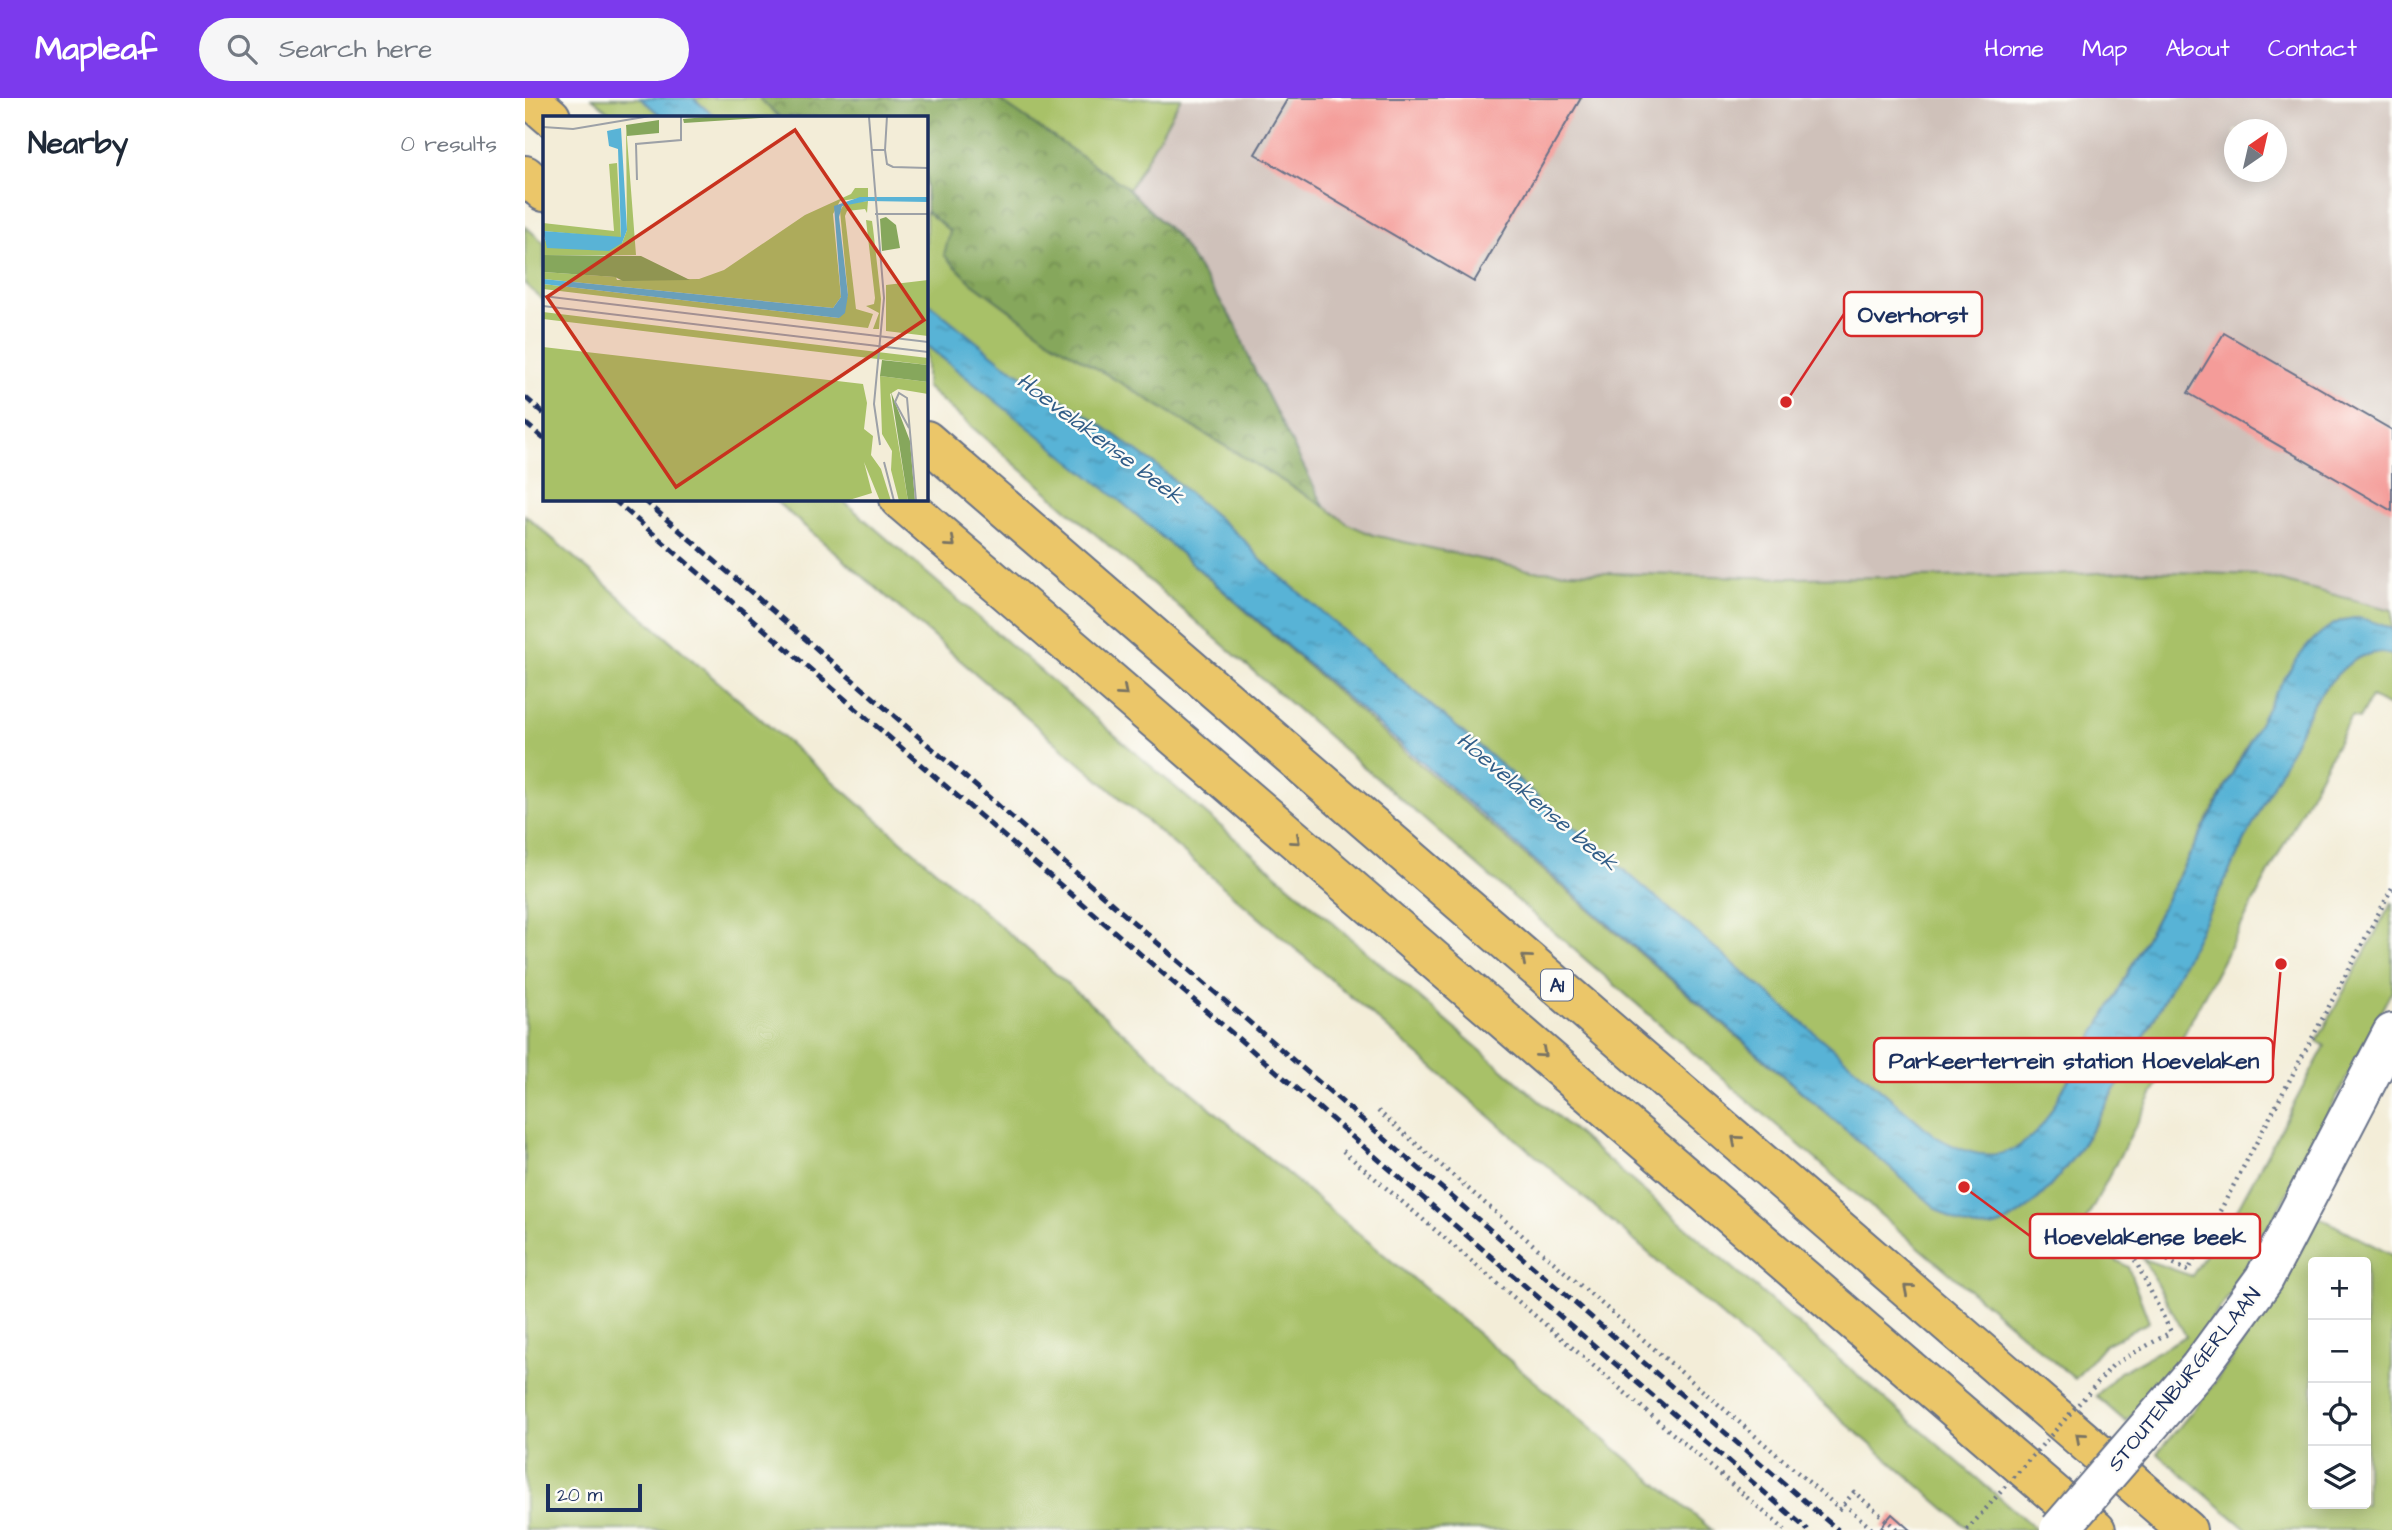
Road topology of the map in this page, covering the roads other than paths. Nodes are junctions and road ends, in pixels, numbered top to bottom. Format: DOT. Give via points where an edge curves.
graph roads {
  1 [pos="529,98"];
  2 [pos="550,116"];
  3 [pos="525,175"];
  4 [pos="543,191"];
  5 [pos="927,441"];
  6 [pos="900,500"];
  7 [pos="2392,1032"];
  8 [pos="2059,1530"];
  9 [pos="2096,1530"];
  10 [pos="2187,1530"];
  1 -- 2 [label="highway"];
  3 -- 4 [label="highway"];
  10 -- 5 [label="highway, A1, one-way"];
  6 -- 9 [label="highway, one-way"];
  7 -- 8 [label="street, STOUTENBURGERLAAN, bridge" via="2265,1279 2199,1368"];
}
